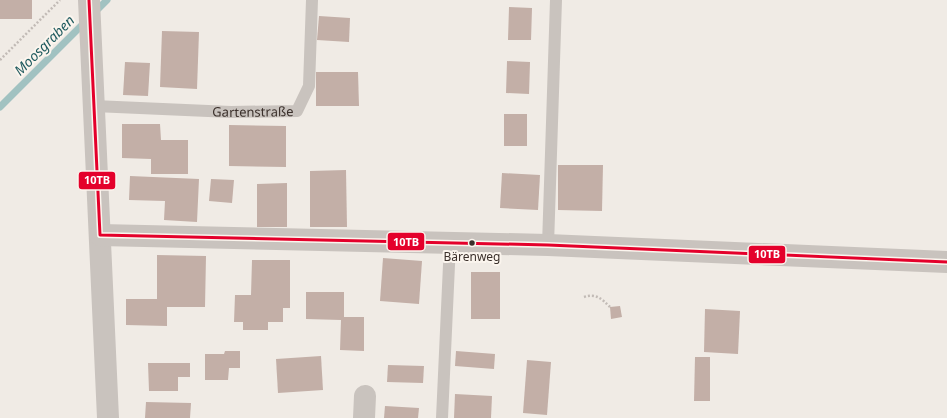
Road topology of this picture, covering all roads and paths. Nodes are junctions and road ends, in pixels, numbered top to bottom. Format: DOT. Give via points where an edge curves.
graph roads {
  1 [pos="60,0"];
  2 [pos="312,0"];
  3 [pos="556,0"];
  4 [pos="89,2"];
  5 [pos="0,60"];
  6 [pos="94,106"];
  7 [pos="100,235"];
  8 [pos="450,242"];
  9 [pos="548,245"];
  10 [pos="947,262"];
  11 [pos="584,297"];
  12 [pos="610,307"];
  13 [pos="365,396"];
  14 [pos="108,418"];
  15 [pos="364,418"];
  16 [pos="442,418"];
  1 -- 5 [label="path"];
  2 -- 6 [label="lane, Gartenstraße" via="309,86 297,111 231,112"];
  3 -- 9 [label="lane"];
  4 -- 6 [label="street"];
  6 -- 7 [label="street"];
  7 -- 8 [label="street"];
  7 -- 14 [label="street"];
  8 -- 9 [label="street"];
  8 -- 16 [label="lane"];
  9 -- 10 [label="street"];
  11 -- 12 [label="path" via="597,296"];
  13 -- 15 [label="street"];
}
